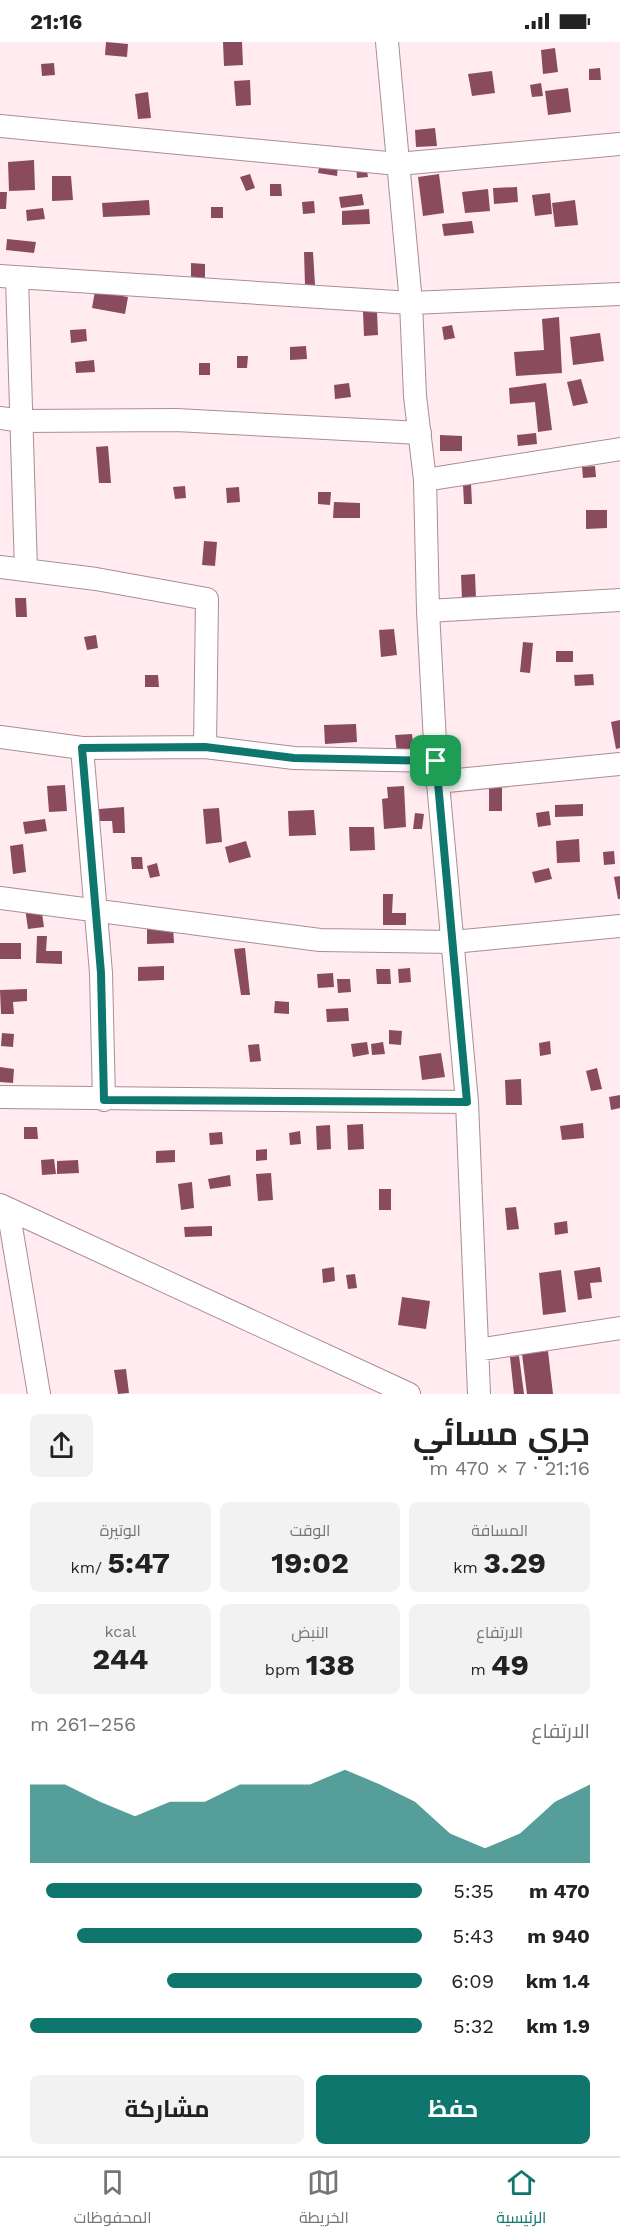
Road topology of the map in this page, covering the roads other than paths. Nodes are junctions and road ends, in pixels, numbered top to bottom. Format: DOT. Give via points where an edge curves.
graph roads {
  1 [pos="387,42"];
  2 [pos="0,126"];
  3 [pos="620,144"];
  4 [pos="398,164"];
  5 [pos="9,277"];
  6 [pos="620,294"];
  7 [pos="411,303"];
  8 [pos="11,419"];
  9 [pos="420,433"];
  10 [pos="620,449"];
  11 [pos="425,480"];
  12 [pos="0,567"];
  13 [pos="26,570"];
  14 [pos="620,600"];
  15 [pos="428,612"];
  16 [pos="0,736"];
  17 [pos="205,747"];
  18 [pos="82,748"];
  19 [pos="620,764"];
  20 [pos="437,771"];
  21 [pos="0,898"];
  22 [pos="96,912"];
  23 [pos="620,926"];
  24 [pos="453,942"];
  25 [pos="0,1097"];
  26 [pos="104,1100"];
  27 [pos="467,1102"];
  28 [pos="4,1207"];
  29 [pos="620,1328"];
  30 [pos="477,1350"];
  31 [pos="39,1394"];
  32 [pos="409,1394"];
  33 [pos="479,1394"];
  1 -- 4 [label="street"];
  2 -- 4 [label="street"];
  3 -- 4 [label="street"];
  4 -- 7 [label="street"];
  5 -- 7 [label="street"];
  5 -- 8 [label="street"];
  6 -- 7 [label="street"];
  7 -- 9 [label="street"];
  8 -- 9 [label="street" via="176,420"];
  8 -- 13 [label="street"];
  9 -- 11 [label="street"];
  10 -- 11 [label="street"];
  11 -- 15 [label="street"];
  12 -- 13 [label="street"];
  13 -- 17 [label="street" via="207,599"];
  14 -- 15 [label="street"];
  15 -- 20 [label="street"];
  16 -- 18 [label="street"];
  17 -- 18 [label="street"];
  17 -- 20 [label="street"];
  18 -- 22 [label="street"];
  19 -- 20 [label="street"];
  20 -- 24 [label="street"];
  21 -- 22 [label="street"];
  22 -- 24 [label="street" via="320,940"];
  22 -- 26 [label="street"];
  23 -- 24 [label="street"];
  24 -- 27 [label="street"];
  25 -- 26 [label="street"];
  26 -- 27 [label="street"];
  27 -- 30 [label="street"];
  28 -- 31 [label="street"];
  28 -- 32 [label="street"];
  29 -- 30 [label="street"];
  30 -- 33 [label="street"];
}
